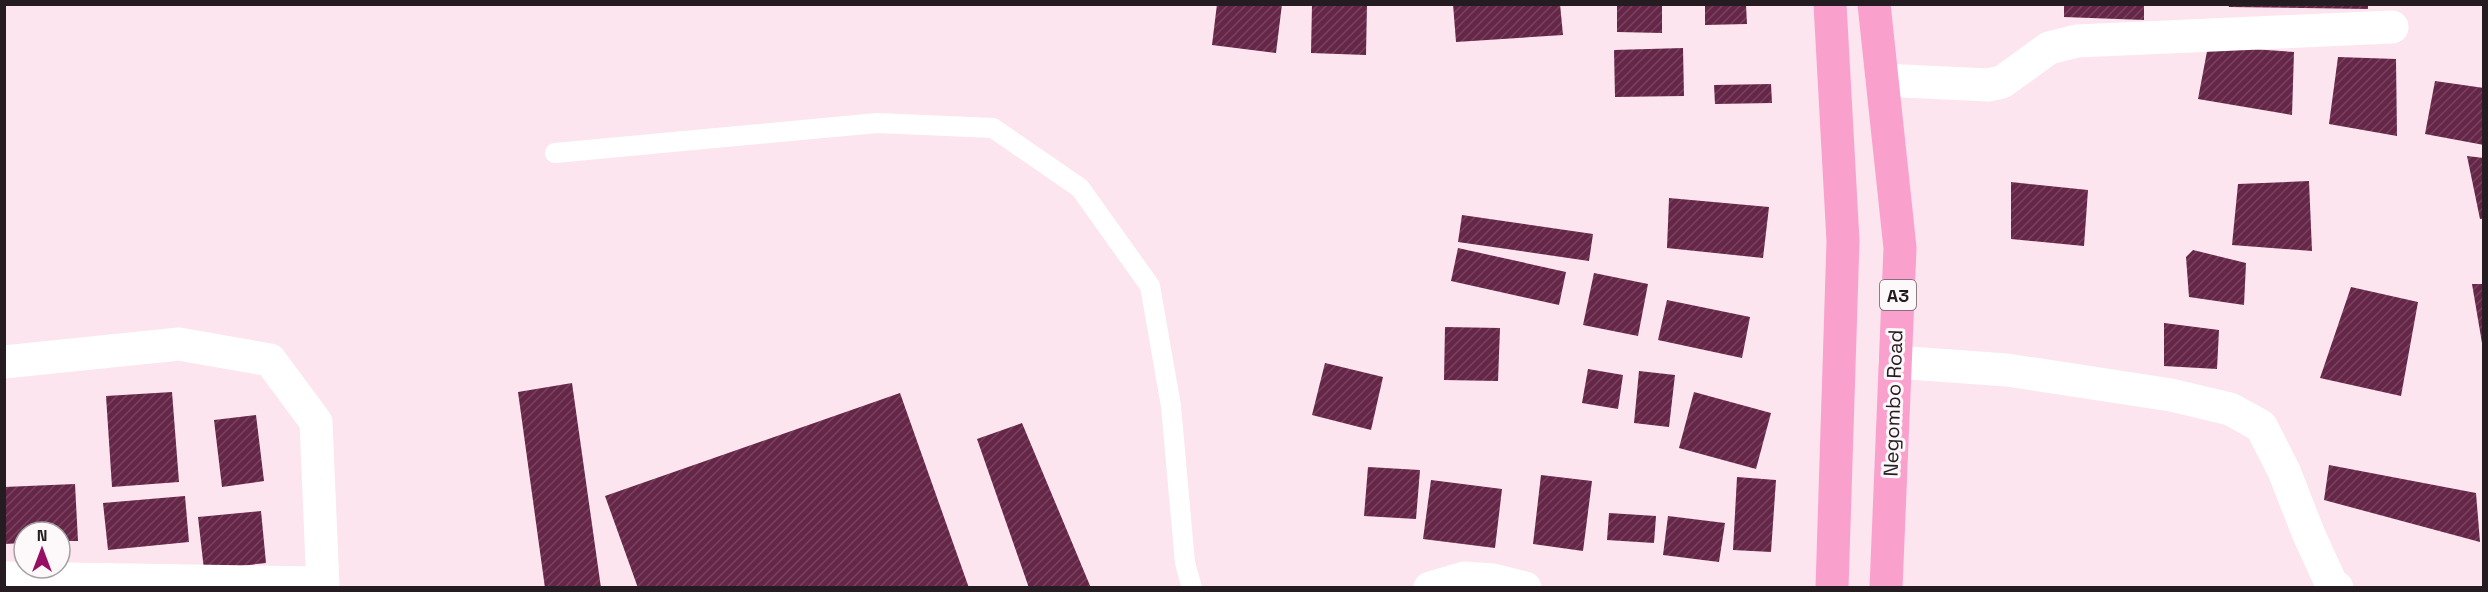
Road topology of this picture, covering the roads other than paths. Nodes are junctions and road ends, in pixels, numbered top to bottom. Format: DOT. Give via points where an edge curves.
graph roads {
  1 [pos="1830,4"];
  2 [pos="1874,4"];
  3 [pos="2392,27"];
  4 [pos="1882,80"];
  5 [pos="555,153"];
  6 [pos="4,362"];
  7 [pos="1895,362"];
  8 [pos="4,578"];
  9 [pos="323,585"];
  10 [pos="1192,588"];
  11 [pos="1430,588"];
  12 [pos="1525,588"];
  13 [pos="1832,588"];
  14 [pos="1886,588"];
  15 [pos="2337,588"];
  1 -- 13 [label="highway" via="1843,241"];
  2 -- 4 [label="highway, Negombo Road / A3"];
  3 -- 4 [label="street" via="2077,41 2049,48 2002,82 1988,85"];
  4 -- 7 [label="highway, Negombo Road / A3" via="1900,248"];
  5 -- 10 [label="lane" via="877,123 993,128 1080,188 1150,286 1171,406 1185,563"];
  6 -- 9 [label="street" via="179,344 270,360 316,422"];
  7 -- 14 [label="highway, Negombo Road / A3"];
  7 -- 15 [label="street" via="2007,370 2170,395 2230,409 2261,426 2331,583"];
  8 -- 9 [label="street"];
  11 -- 12 [label="street" via="1464,578"];
}
